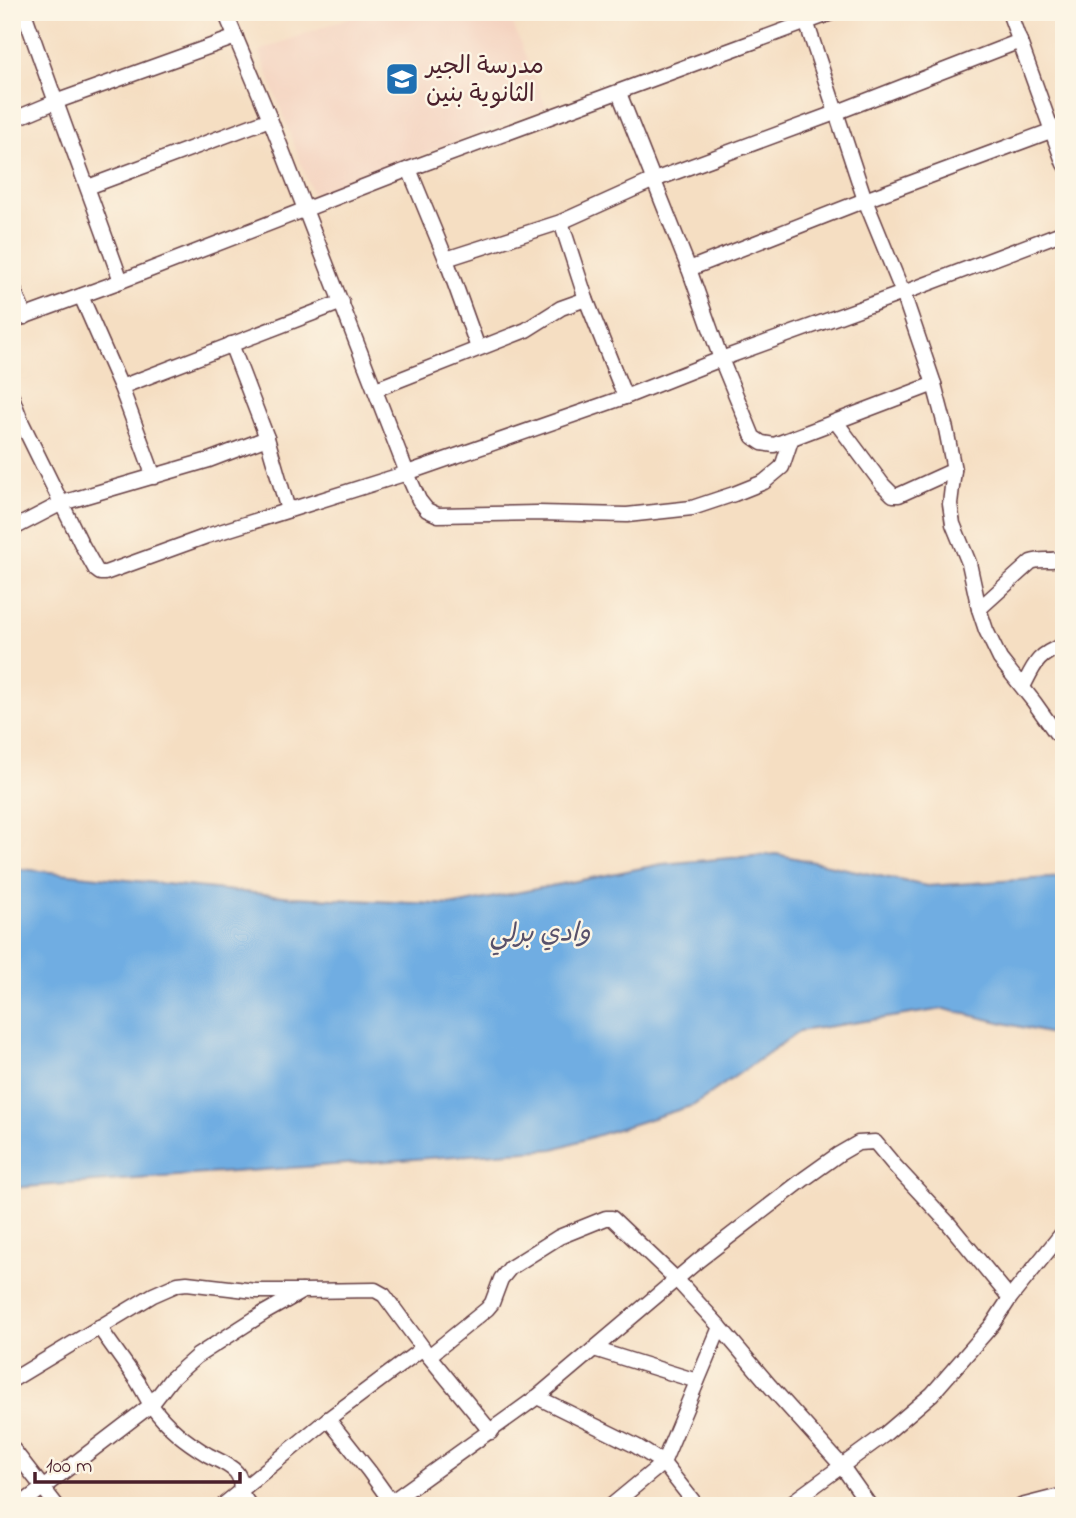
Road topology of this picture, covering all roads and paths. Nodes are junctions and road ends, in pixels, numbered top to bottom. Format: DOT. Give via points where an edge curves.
graph roads {
  1 [pos="24,12"];
  2 [pos="225,12"];
  3 [pos="834,12"];
  4 [pos="1009,12"];
  5 [pos="805,18"];
  6 [pos="236,37"];
  7 [pos="1020,41"];
  8 [pos="619,93"];
  9 [pos="55,102"];
  10 [pos="835,113"];
  11 [pos="270,119"];
  12 [pos="12,120"];
  13 [pos="1058,129"];
  14 [pos="1064,164"];
  15 [pos="409,169"];
  16 [pos="654,180"];
  17 [pos="88,187"];
  18 [pos="865,200"];
  19 [pos="304,209"];
  20 [pos="561,222"];
  21 [pos="1064,232"];
  22 [pos="446,259"];
  23 [pos="689,268"];
  24 [pos="121,281"];
  25 [pos="12,285"];
  26 [pos="903,293"];
  27 [pos="81,296"];
  28 [pos="586,299"];
  29 [pos="342,302"];
  30 [pos="19,319"];
  31 [pos="231,344"];
  32 [pos="478,348"];
  33 [pos="720,359"];
  34 [pos="934,384"];
  35 [pos="121,387"];
  36 [pos="376,388"];
  37 [pos="12,397"];
  38 [pos="625,397"];
  39 [pos="836,422"];
  40 [pos="17,424"];
  41 [pos="267,439"];
  42 [pos="791,440"];
  43 [pos="954,470"];
  44 [pos="407,473"];
  45 [pos="154,477"];
  46 [pos="62,503"];
  47 [pos="288,510"];
  48 [pos="12,529"];
  49 [pos="1064,558"];
  50 [pos="979,609"];
  51 [pos="1064,645"];
  52 [pos="1023,687"];
  53 [pos="1064,737"];
  54 [pos="1064,1231"];
  55 [pos="677,1280"];
  56 [pos="303,1291"];
  57 [pos="1010,1298"];
  58 [pos="720,1326"];
  59 [pos="99,1327"];
  60 [pos="594,1349"];
  61 [pos="426,1352"];
  62 [pos="12,1381"];
  63 [pos="697,1381"];
  64 [pos="537,1397"];
  65 [pos="151,1405"];
  66 [pos="328,1419"];
  67 [pos="491,1432"];
  68 [pos="12,1448"];
  69 [pos="663,1463"];
  70 [pos="841,1465"];
  71 [pos="44,1487"];
  72 [pos="240,1492"];
  73 [pos="1064,1495"];
  74 [pos="392,1504"];
  75 [pos="19,1506"];
  76 [pos="57,1506"];
  77 [pos="222,1506"];
  78 [pos="250,1506"];
  79 [pos="611,1506"];
  80 [pos="697,1506"];
  81 [pos="787,1506"];
  82 [pos="870,1506"];
  83 [pos="1021,1506"];
  1 -- 9 [label="street"];
  2 -- 6 [label="street"];
  3 -- 5 [label="street"];
  4 -- 7 [label="street"];
  5 -- 8 [label="street"];
  5 -- 10 [label="street"];
  6 -- 9 [label="street"];
  6 -- 11 [label="street"];
  7 -- 10 [label="street"];
  7 -- 13 [label="street"];
  8 -- 15 [label="street"];
  8 -- 16 [label="street"];
  9 -- 12 [label="street"];
  9 -- 17 [label="street"];
  10 -- 16 [label="street"];
  10 -- 18 [label="street"];
  11 -- 17 [label="street"];
  11 -- 19 [label="street"];
  13 -- 14 [label="street"];
  13 -- 18 [label="street"];
  15 -- 19 [label="street"];
  15 -- 22 [label="street"];
  16 -- 20 [label="street"];
  16 -- 23 [label="street"];
  17 -- 24 [label="street"];
  18 -- 23 [label="street"];
  18 -- 26 [label="street"];
  19 -- 24 [label="street"];
  19 -- 29 [label="street"];
  20 -- 22 [label="street"];
  20 -- 28 [label="street"];
  21 -- 26 [label="street"];
  22 -- 32 [label="street"];
  23 -- 33 [label="street"];
  24 -- 27 [label="street"];
  25 -- 30 [label="street"];
  26 -- 33 [label="street"];
  26 -- 34 [label="street"];
  27 -- 30 [label="street"];
  27 -- 35 [label="street"];
  28 -- 32 [label="street"];
  28 -- 38 [label="street"];
  29 -- 31 [label="street"];
  29 -- 36 [label="street"];
  31 -- 35 [label="street"];
  31 -- 41 [label="street"];
  32 -- 36 [label="street"];
  33 -- 38 [label="street"];
  33 -- 42 [label="street" via="753,437 774,445"];
  34 -- 39 [label="street"];
  34 -- 43 [label="street"];
  35 -- 45 [label="street"];
  36 -- 44 [label="street"];
  37 -- 40 [label="street"];
  38 -- 44 [label="street"];
  39 -- 42 [label="street"];
  39 -- 43 [label="street" via="893,495"];
  40 -- 46 [label="street"];
  41 -- 45 [label="street"];
  41 -- 47 [label="street"];
  42 -- 44 [label="street" via="782,467 764,482 692,508 627,516 438,515 426,510"];
  43 -- 50 [label="street" via="953,524 970,563"];
  44 -- 47 [label="street"];
  45 -- 46 [label="street"];
  46 -- 47 [label="street" via="100,573"];
  46 -- 48 [label="street"];
  49 -- 50 [label="street" via="1031,562"];
  50 -- 52 [label="street" via="1000,659"];
  51 -- 52 [label="street" via="1038,659"];
  52 -- 53 [label="street" via="1056,733"];
  54 -- 57 [label="street"];
  55 -- 57 [label="street" via="839,1154 858,1143 875,1142"];
  55 -- 58 [label="street"];
  55 -- 60 [label="street"];
  55 -- 61 [label="street" via="612,1218 606,1218 559,1237 510,1268 487,1309"];
  56 -- 59 [label="street" via="178,1284"];
  56 -- 61 [label="street" via="375,1290 384,1295"];
  56 -- 65 [label="street" via="197,1356"];
  57 -- 70 [label="street" via="932,1394"];
  58 -- 63 [label="street"];
  58 -- 70 [label="street"];
  59 -- 62 [label="street"];
  59 -- 65 [label="street"];
  60 -- 63 [label="street"];
  60 -- 64 [label="street"];
  61 -- 66 [label="street"];
  61 -- 67 [label="street"];
  63 -- 69 [label="street"];
  64 -- 67 [label="street"];
  64 -- 69 [label="street"];
  65 -- 71 [label="street"];
  65 -- 72 [label="street" via="169,1427 230,1466 240,1479"];
  66 -- 72 [label="street"];
  66 -- 74 [label="street"];
  67 -- 74 [label="street"];
  68 -- 71 [label="street"];
  69 -- 79 [label="street"];
  69 -- 80 [label="street"];
  70 -- 81 [label="street"];
  70 -- 82 [label="street"];
  71 -- 75 [label="street"];
  71 -- 76 [label="street"];
  72 -- 77 [label="street"];
  72 -- 78 [label="street"];
  73 -- 83 [label="street"];
}
